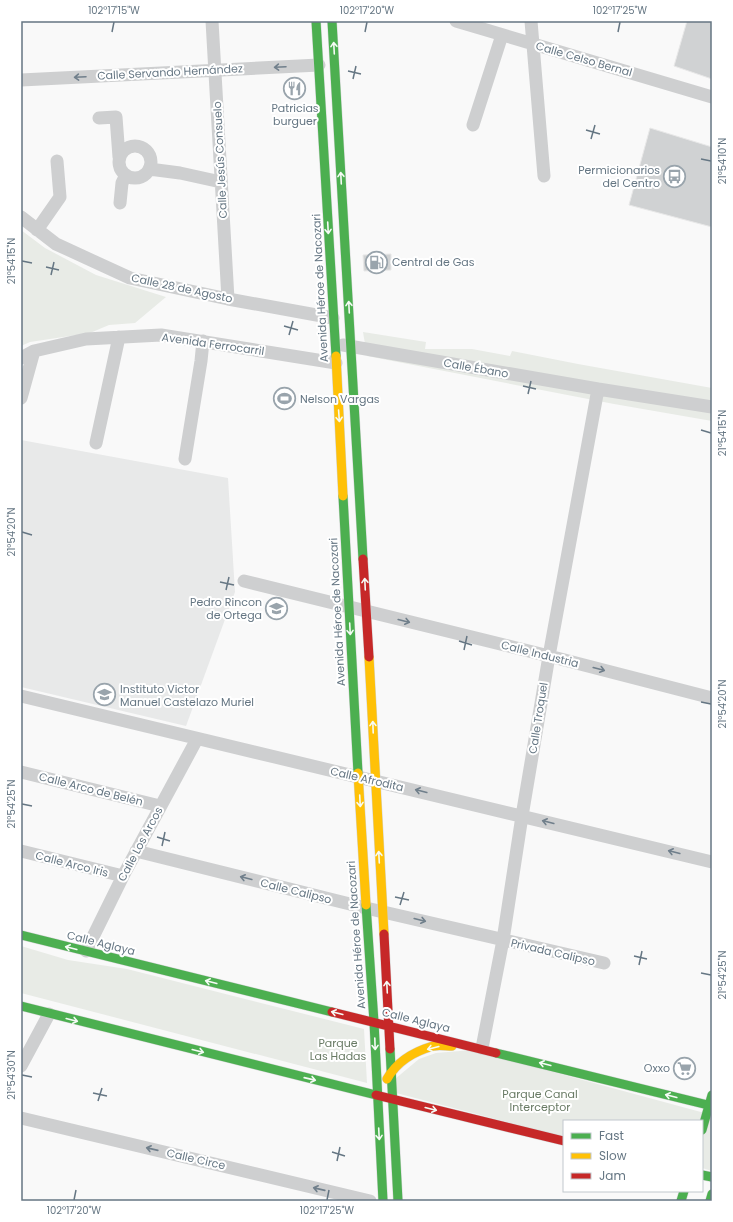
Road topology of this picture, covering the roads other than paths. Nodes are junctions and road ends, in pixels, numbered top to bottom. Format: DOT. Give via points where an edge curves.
graph roads {
  1 [pos="212,21"];
  2 [pos="316,21"];
  3 [pos="332,21"];
  4 [pos="456,21"];
  5 [pos="532,21"];
  6 [pos="502,35"];
  7 [pos="533,44"];
  8 [pos="318,65"];
  9 [pos="214,70"];
  10 [pos="21,80"];
  11 [pos="712,97"];
  12 [pos="99,118"];
  13 [pos="473,125"];
  14 [pos="119,157"];
  15 [pos="57,161"];
  16 [pos="149,169"];
  17 [pos="126,175"];
  18 [pos="544,176"];
  19 [pos="216,181"];
  20 [pos="120,203"];
  21 [pos="21,217"];
  22 [pos="36,230"];
  23 [pos="228,298"];
  24 [pos="333,318"];
  25 [pos="119,337"];
  26 [pos="203,341"];
  27 [pos="334,344"];
  28 [pos="351,346"];
  29 [pos="34,351"];
  30 [pos="21,358"];
  31 [pos="336,363"];
  32 [pos="598,389"];
  33 [pos="21,398"];
  34 [pos="712,407"];
  35 [pos="96,443"];
  36 [pos="185,459"];
  37 [pos="244,581"];
  38 [pos="349,608"];
  39 [pos="366,612"];
  40 [pos="549,656"];
  41 [pos="21,696"];
  42 [pos="712,698"];
  43 [pos="197,739"];
  44 [pos="21,772"];
  45 [pos="359,777"];
  46 [pos="375,780"];
  47 [pos="160,806"];
  48 [pos="522,816"];
  49 [pos="21,851"];
  50 [pos="136,852"];
  51 [pos="712,862"];
  52 [pos="123,876"];
  53 [pos="366,908"];
  54 [pos="382,911"];
  55 [pos="21,935"];
  56 [pos="503,940"];
  57 [pos="86,951"];
  58 [pos="604,963"];
  59 [pos="21,1006"];
  60 [pos="49,1014"];
  61 [pos="374,1022"];
  62 [pos="389,1026"];
  63 [pos="477,1047"];
  64 [pos="21,1066"];
  65 [pos="391,1072"];
  66 [pos="377,1095"];
  67 [pos="712,1095"];
  68 [pos="393,1099"];
  69 [pos="711,1106"];
  70 [pos="21,1118"];
  71 [pos="703,1127"];
  72 [pos="563,1141"];
  73 [pos="712,1194"];
  74 [pos="370,1201"];
  75 [pos="383,1201"];
  76 [pos="398,1201"];
  77 [pos="710,1201"];
  1 -- 9 [label="street, Calle Jesús Consuelo"];
  2 -- 8 [label="main road, Avenida Héroe de Nacozari"];
  28 -- 3 [label="main road, one-way"];
  4 -- 6 [label="street, Calle Celso Bernal"];
  5 -- 7 [label="street"];
  6 -- 7 [label="street, Calle Celso Bernal"];
  6 -- 13 [label="street"];
  7 -- 11 [label="street, Calle Celso Bernal"];
  7 -- 18 [label="street"];
  8 -- 9 [label="street, Calle Servando Hernández, one-way"];
  8 -- 24 [label="main road, Avenida Héroe de Nacozari, one-way"];
  9 -- 10 [label="street, Calle Servando Hernández, one-way"];
  9 -- 19 [label="street, Calle Jesús Consuelo"];
  12 -- 14 [label="street" via="116,117"];
  14 -- 16 [label="street" via="126,148 142,147 150,155"];
  14 -- 17 [label="street" via="120,167"];
  15 -- 22 [label="street" via="60,197"];
  16 -- 17 [label="street" via="140,177"];
  16 -- 19 [label="street"];
  17 -- 20 [label="street" via="122,183"];
  19 -- 23 [label="street, Calle Jesús Consuelo"];
  21 -- 22 [label="street, Calle 28 de Agosto"];
  22 -- 23 [label="street, Calle 28 de Agosto" via="56,244 130,278"];
  23 -- 24 [label="street, Calle 28 de Agosto"];
  24 -- 27 [label="main road, Avenida Héroe de Nacozari"];
  25 -- 26 [label="street, Avenida Ferrocarril" via="162,335"];
  25 -- 29 [label="street, Avenida Ferrocarril" via="86,339"];
  25 -- 35 [label="street"];
  26 -- 31 [label="street, Avenida Ferrocarril"];
  26 -- 36 [label="street"];
  27 -- 28 [label="street, Calle Ébano"];
  27 -- 31 [label="main road, Avenida Héroe de Nacozari"];
  28 -- 32 [label="street, Calle Ébano"];
  39 -- 28 [label="main road, one-way"];
  29 -- 30 [label="street, Avenida Ferrocarril"];
  29 -- 33 [label="street"];
  31 -- 38 [label="main road, Avenida Héroe de Nacozari, one-way"];
  32 -- 34 [label="street, Calle Ébano"];
  32 -- 40 [label="street, Calle Troquel"];
  37 -- 38 [label="street, Calle Industria"];
  38 -- 39 [label="street, Calle Industria"];
  38 -- 45 [label="main road, Avenida Héroe de Nacozari, one-way"];
  39 -- 40 [label="street, Calle Industria, one-way"];
  46 -- 39 [label="main road, one-way"];
  40 -- 42 [label="street, Calle Industria, one-way"];
  40 -- 48 [label="street, Calle Troquel"];
  41 -- 43 [label="street, Calle Afrodita"];
  43 -- 45 [label="street, Calle Afrodita"];
  43 -- 47 [label="street, Calle Los Arcos"];
  44 -- 47 [label="street, Calle Arco de Belén"];
  45 -- 46 [label="street, Calle Afrodita"];
  45 -- 53 [label="main road, Avenida Héroe de Nacozari, one-way"];
  48 -- 46 [label="street, Calle Afrodita, one-way"];
  54 -- 46 [label="main road, one-way"];
  47 -- 50 [label="street, Calle Los Arcos"];
  51 -- 48 [label="street, Calle Afrodita, one-way"];
  48 -- 56 [label="street, Calle Troquel"];
  49 -- 52 [label="street, Calle Arco Iris"];
  50 -- 52 [label="street, Calle Los Arcos"];
  53 -- 50 [label="street, Calle Calipso, one-way"];
  52 -- 57 [label="street, Calle Los Arcos"];
  53 -- 54 [label="street, Calle Calipso"];
  53 -- 61 [label="main road, Avenida Héroe de Nacozari"];
  54 -- 56 [label="street, Calle Calipso, one-way"];
  62 -- 54 [label="main road, one-way"];
  57 -- 55 [label="main road, Calle Aglaya, one-way"];
  56 -- 58 [label="street, Privada Calipso"];
  56 -- 63 [label="street, Calle Troquel"];
  61 -- 57 [label="main road, Calle Aglaya, one-way"];
  59 -- 60 [label="main road"];
  60 -- 64 [label="street"];
  60 -- 66 [label="main road, one-way"];
  61 -- 62 [label="main road, Calle Aglaya"];
  61 -- 66 [label="main road, Avenida Héroe de Nacozari, one-way"];
  62 -- 63 [label="main road, Calle Aglaya"];
  62 -- 65 [label="main road"];
  63 -- 65 [label="main road, one-way" via="434,1046 406,1057"];
  69 -- 63 [label="main road, Calle Aglaya, one-way"];
  65 -- 66 [label="main road"];
  65 -- 68 [label="main road"];
  66 -- 68 [label="main road"];
  66 -- 75 [label="main road, Avenida Héroe de Nacozari, one-way"];
  67 -- 69 [label="main road"];
  68 -- 72 [label="main road, one-way"];
  68 -- 76 [label="main road"];
  69 -- 71 [label="main road"];
  74 -- 70 [label="street, Calle Circe, one-way"];
  73 -- 77 [label="main road"];
}
